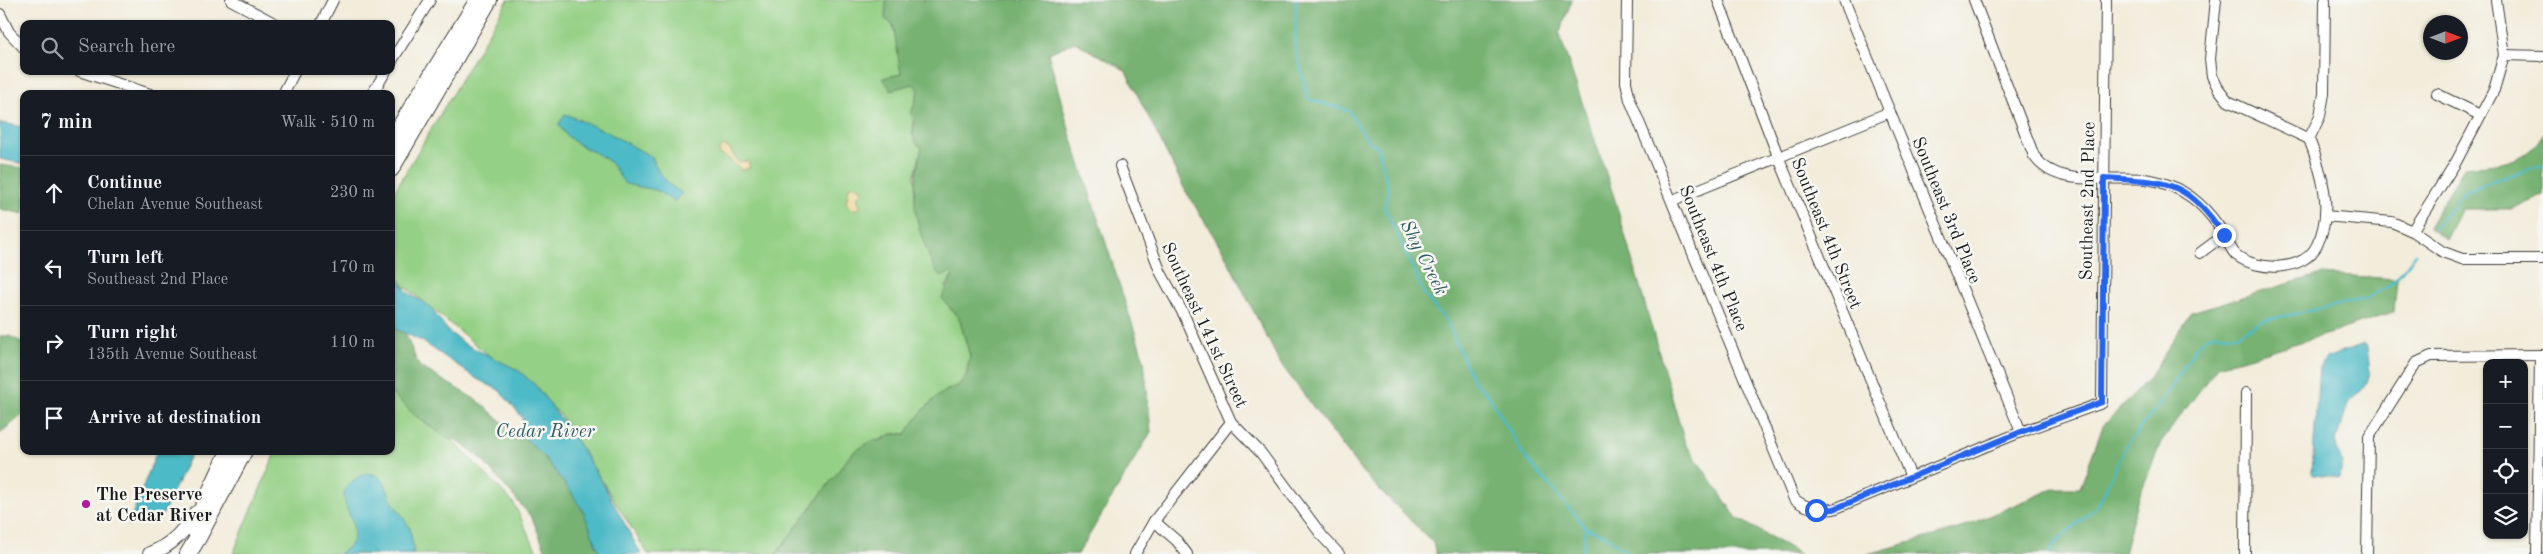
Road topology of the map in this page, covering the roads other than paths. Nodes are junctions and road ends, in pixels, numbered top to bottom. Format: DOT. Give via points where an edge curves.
graph roads {
  1 [pos="231,0"];
  2 [pos="333,0"];
  3 [pos="430,0"];
  4 [pos="478,0"];
  5 [pos="489,0"];
  6 [pos="1627,0"];
  7 [pos="1718,0"];
  8 [pos="1844,0"];
  9 [pos="1974,0"];
  10 [pos="2106,0"];
  11 [pos="2216,0"];
  12 [pos="2325,0"];
  13 [pos="2496,0"];
  14 [pos="0,14"];
  15 [pos="268,20"];
  16 [pos="323,20"];
  17 [pos="20,46"];
  18 [pos="2504,55"];
  19 [pos="395,56"];
  20 [pos="2543,56"];
  21 [pos="91,75"];
  22 [pos="294,75"];
  23 [pos="384,75"];
  24 [pos="138,90"];
  25 [pos="285,90"];
  26 [pos="374,90"];
  27 [pos="2437,94"];
  28 [pos="1890,112"];
  29 [pos="2480,115"];
  30 [pos="395,135"];
  31 [pos="2309,139"];
  32 [pos="1778,156"];
  33 [pos="395,162"];
  34 [pos="1120,166"];
  35 [pos="2104,178"];
  36 [pos="1673,200"];
  37 [pos="2325,216"];
  38 [pos="2412,231"];
  39 [pos="2224,235"];
  40 [pos="2200,253"];
  41 [pos="2543,259"];
  42 [pos="2542,355"];
  43 [pos="2246,393"];
  44 [pos="1231,422"];
  45 [pos="2021,432"];
  46 [pos="227,455"];
  47 [pos="242,455"];
  48 [pos="1911,477"];
  49 [pos="204,502"];
  50 [pos="1154,521"];
  51 [pos="150,554"];
  52 [pos="186,554"];
  53 [pos="1135,554"];
  54 [pos="1186,554"];
  55 [pos="1339,554"];
  56 [pos="2245,554"];
  57 [pos="2367,554"];
  58 [pos="2537,554"];
  1 -- 15 [label="street"];
  2 -- 16 [label="street"];
  3 -- 19 [label="street"];
  4 -- 30 [label="main road"];
  5 -- 33 [label="main road"];
  6 -- 36 [label="street, Southeast 4th Place" via="1626,82 1630,100"];
  7 -- 32 [label="street, Southeast 4th Street"];
  8 -- 28 [label="street, Southeast 3rd Place"];
  9 -- 35 [label="street" via="2034,156 2042,167 2063,177"];
  10 -- 35 [label="street, Southeast 2nd Place"];
  11 -- 31 [label="street" via="2210,59 2212,76 2218,88 2228,101"];
  12 -- 31 [label="street" via="2324,94 2320,116"];
  13 -- 18 [label="street"];
  14 -- 17 [label="street"];
  18 -- 20 [label="street"];
  18 -- 29 [label="street" via="2494,90"];
  21 -- 24 [label="street"];
  22 -- 25 [label="street"];
  23 -- 26 [label="street"];
  27 -- 29 [label="street"];
  28 -- 32 [label="street"];
  28 -- 45 [label="street, Southeast 3rd Place"];
  29 -- 38 [label="street" via="2456,162"];
  31 -- 37 [label="street" via="2324,188"];
  32 -- 36 [label="street"];
  32 -- 48 [label="street, Southeast 4th Street"];
  34 -- 44 [label="street, Southeast 141st Street" via="1161,273 1184,315"];
  35 -- 39 [label="street" via="2160,182 2181,190 2200,202"];
  35 -- 45 [label="street, Southeast 2nd Place" via="2102,402"];
  36 -- 48 [label="street, Southeast 4th Place" via="1794,499 1816,510 1834,509"];
  37 -- 38 [label="street" via="2386,220"];
  37 -- 39 [label="street" via="2313,253 2300,262 2282,266 2247,262 2235,254"];
  38 -- 41 [label="street" via="2443,252 2462,259"];
  39 -- 40 [label="street"];
  42 -- 57 [label="street" via="2431,356 2416,363 2369,437"];
  42 -- 58 [label="street"];
  43 -- 56 [label="street"];
  44 -- 50 [label="street"];
  44 -- 55 [label="street, Southeast 141st Street" via="1261,453"];
  45 -- 48 [label="street"];
  46 -- 49 [label="main road"];
  47 -- 52 [label="main road" via="200,536"];
  49 -- 51 [label="main road" via="175,541"];
  49 -- 52 [label="main road"];
  50 -- 53 [label="street"];
  50 -- 54 [label="street" via="1177,541"];
}
